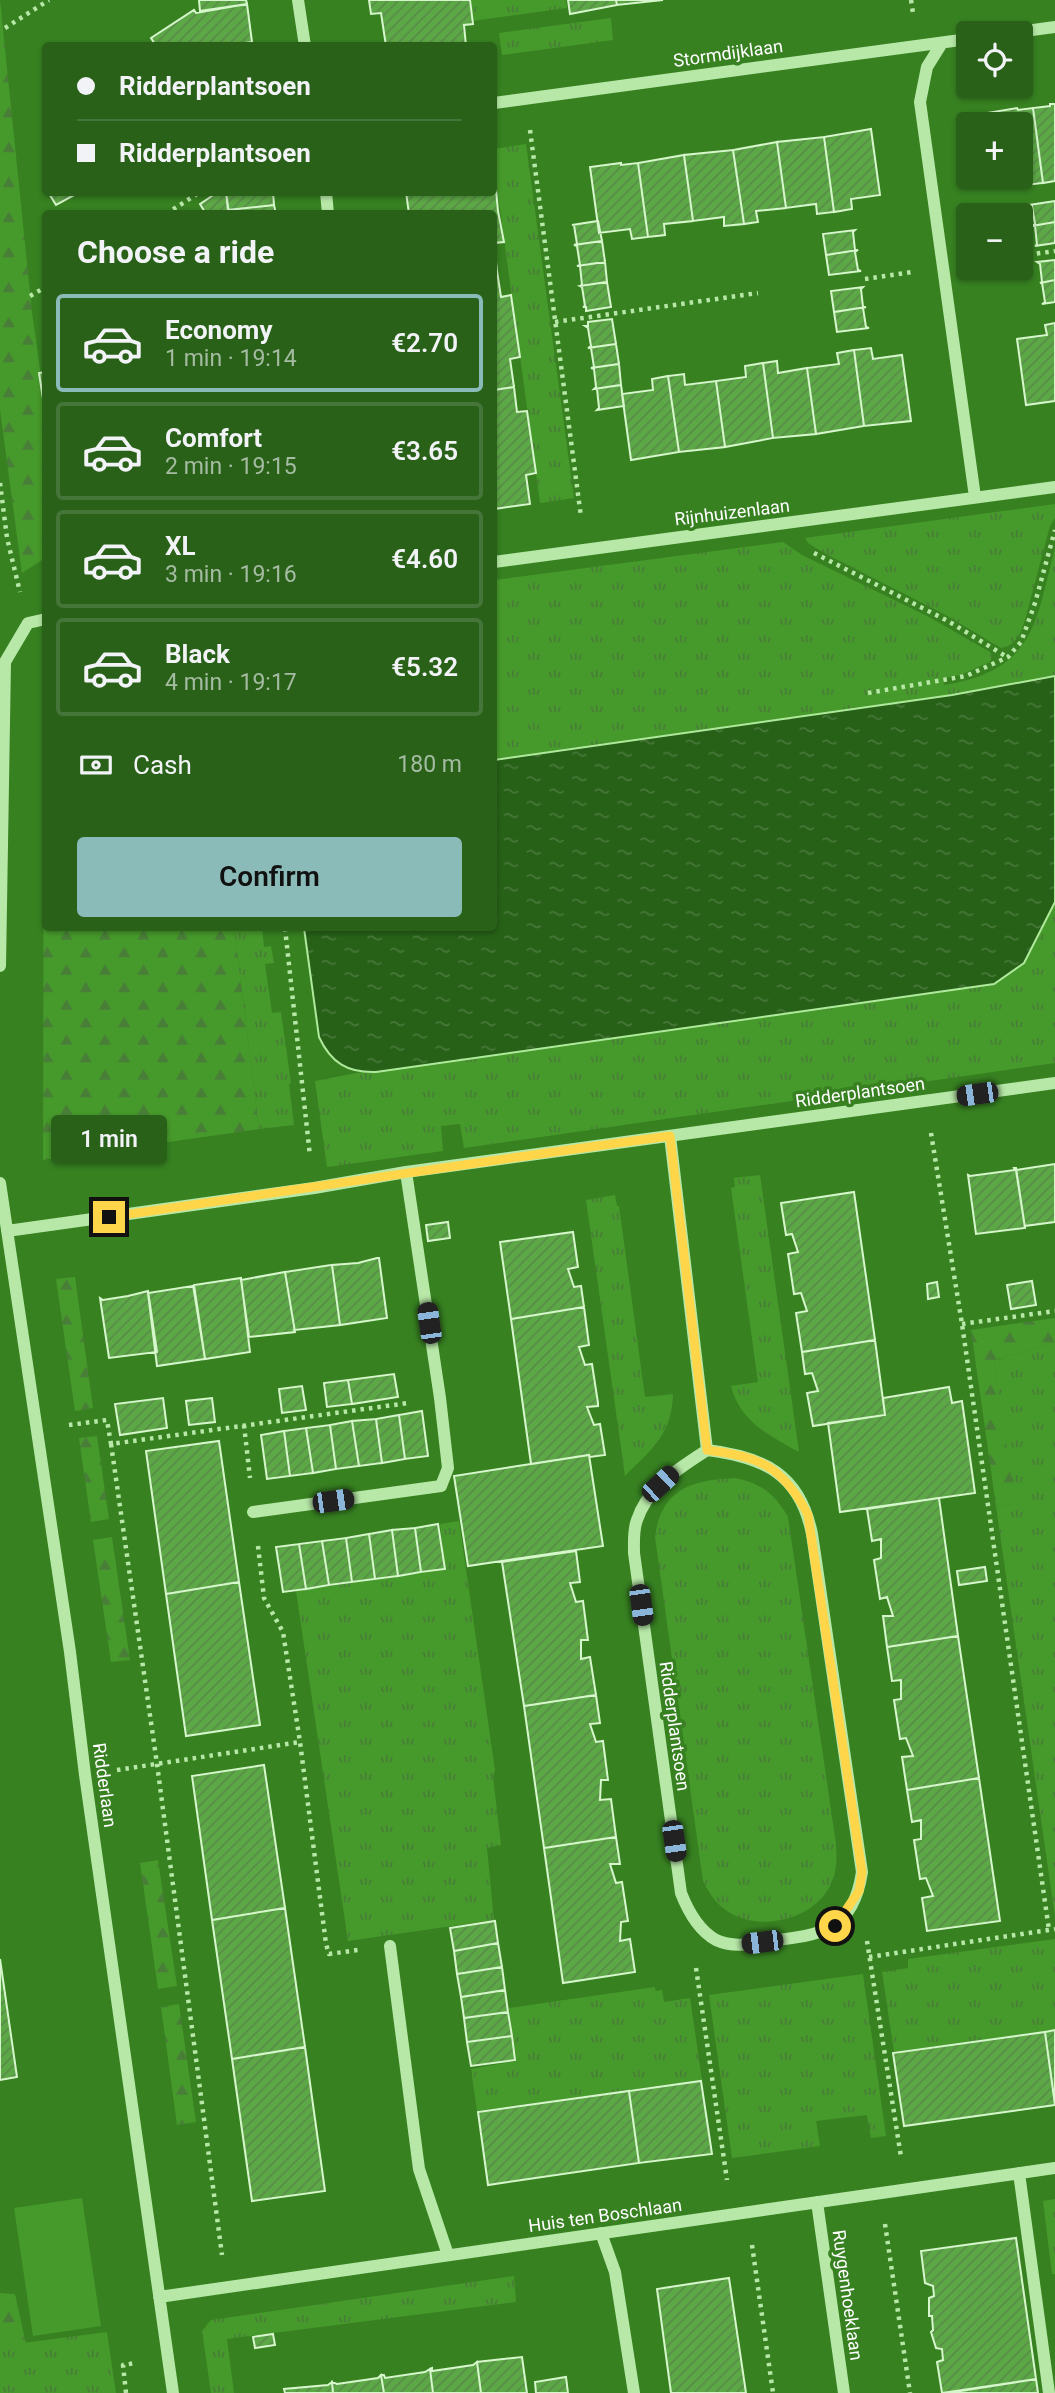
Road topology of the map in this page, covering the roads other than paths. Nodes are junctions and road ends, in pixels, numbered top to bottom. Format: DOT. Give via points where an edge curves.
graph roads {
  1 [pos="298,0"];
  2 [pos="1055,27"];
  3 [pos="1033,30"];
  4 [pos="956,41"];
  5 [pos="304,42"];
  6 [pos="942,43"];
  7 [pos="497,103"];
  8 [pos="1055,487"];
  9 [pos="975,497"];
  10 [pos="497,562"];
  11 [pos="42,619"];
  12 [pos="0,966"];
  13 [pos="1055,1083"];
  14 [pos="670,1136"];
  15 [pos="406,1172"];
  16 [pos="0,1183"];
  17 [pos="7,1231"];
  18 [pos="707,1450"];
  19 [pos="253,1512"];
  20 [pos="390,1946"];
  21 [pos="1055,2168"];
  22 [pos="1019,2173"];
  23 [pos="817,2202"];
  24 [pos="601,2233"];
  25 [pos="448,2255"];
  26 [pos="159,2297"];
  27 [pos="173,2393"];
  28 [pos="634,2393"];
  29 [pos="844,2393"];
  30 [pos="1049,2393"];
  1 -- 5 [label="street"];
  2 -- 3 [label="street"];
  4 -- 6 [label="street, Stormdijklaan"];
  6 -- 7 [label="street, Stormdijklaan"];
  6 -- 9 [label="street" via="927,67 920,102"];
  8 -- 9 [label="street, Rijnhuizenlaan"];
  9 -- 10 [label="street, Rijnhuizenlaan"];
  11 -- 12 [label="street" via="28,623 5,662"];
  13 -- 14 [label="street, Ridderplantsoen"];
  14 -- 15 [label="street, Ridderplantsoen"];
  14 -- 18 [label="street"];
  15 -- 17 [label="street, Ridderplantsoen"];
  15 -- 19 [label="street" via="448,1468 441,1486"];
  16 -- 17 [label="street, Ridderlaan"];
  17 -- 26 [label="street, Ridderlaan"];
  18 -- 18 [label="street, Ridderplantsoen" via="647,1496 636,1522 634,1553 681,1893 688,1912 716,1940 735,1946 814,1936 835,1926 859,1891 862,1872 808,1515 797,1493 775,1469 739,1454"];
  20 -- 25 [label="street" via="419,2169"];
  21 -- 22 [label="street, Huis ten Boschlaan"];
  22 -- 23 [label="street, Huis ten Boschlaan"];
  22 -- 30 [label="street"];
  23 -- 24 [label="street, Huis ten Boschlaan"];
  23 -- 29 [label="street, Ruygenhoeklaan"];
  24 -- 25 [label="street, Huis ten Boschlaan"];
  24 -- 28 [label="street" via="615,2272"];
  25 -- 26 [label="street, Huis ten Boschlaan"];
  26 -- 27 [label="street, Ridderlaan"];
}
